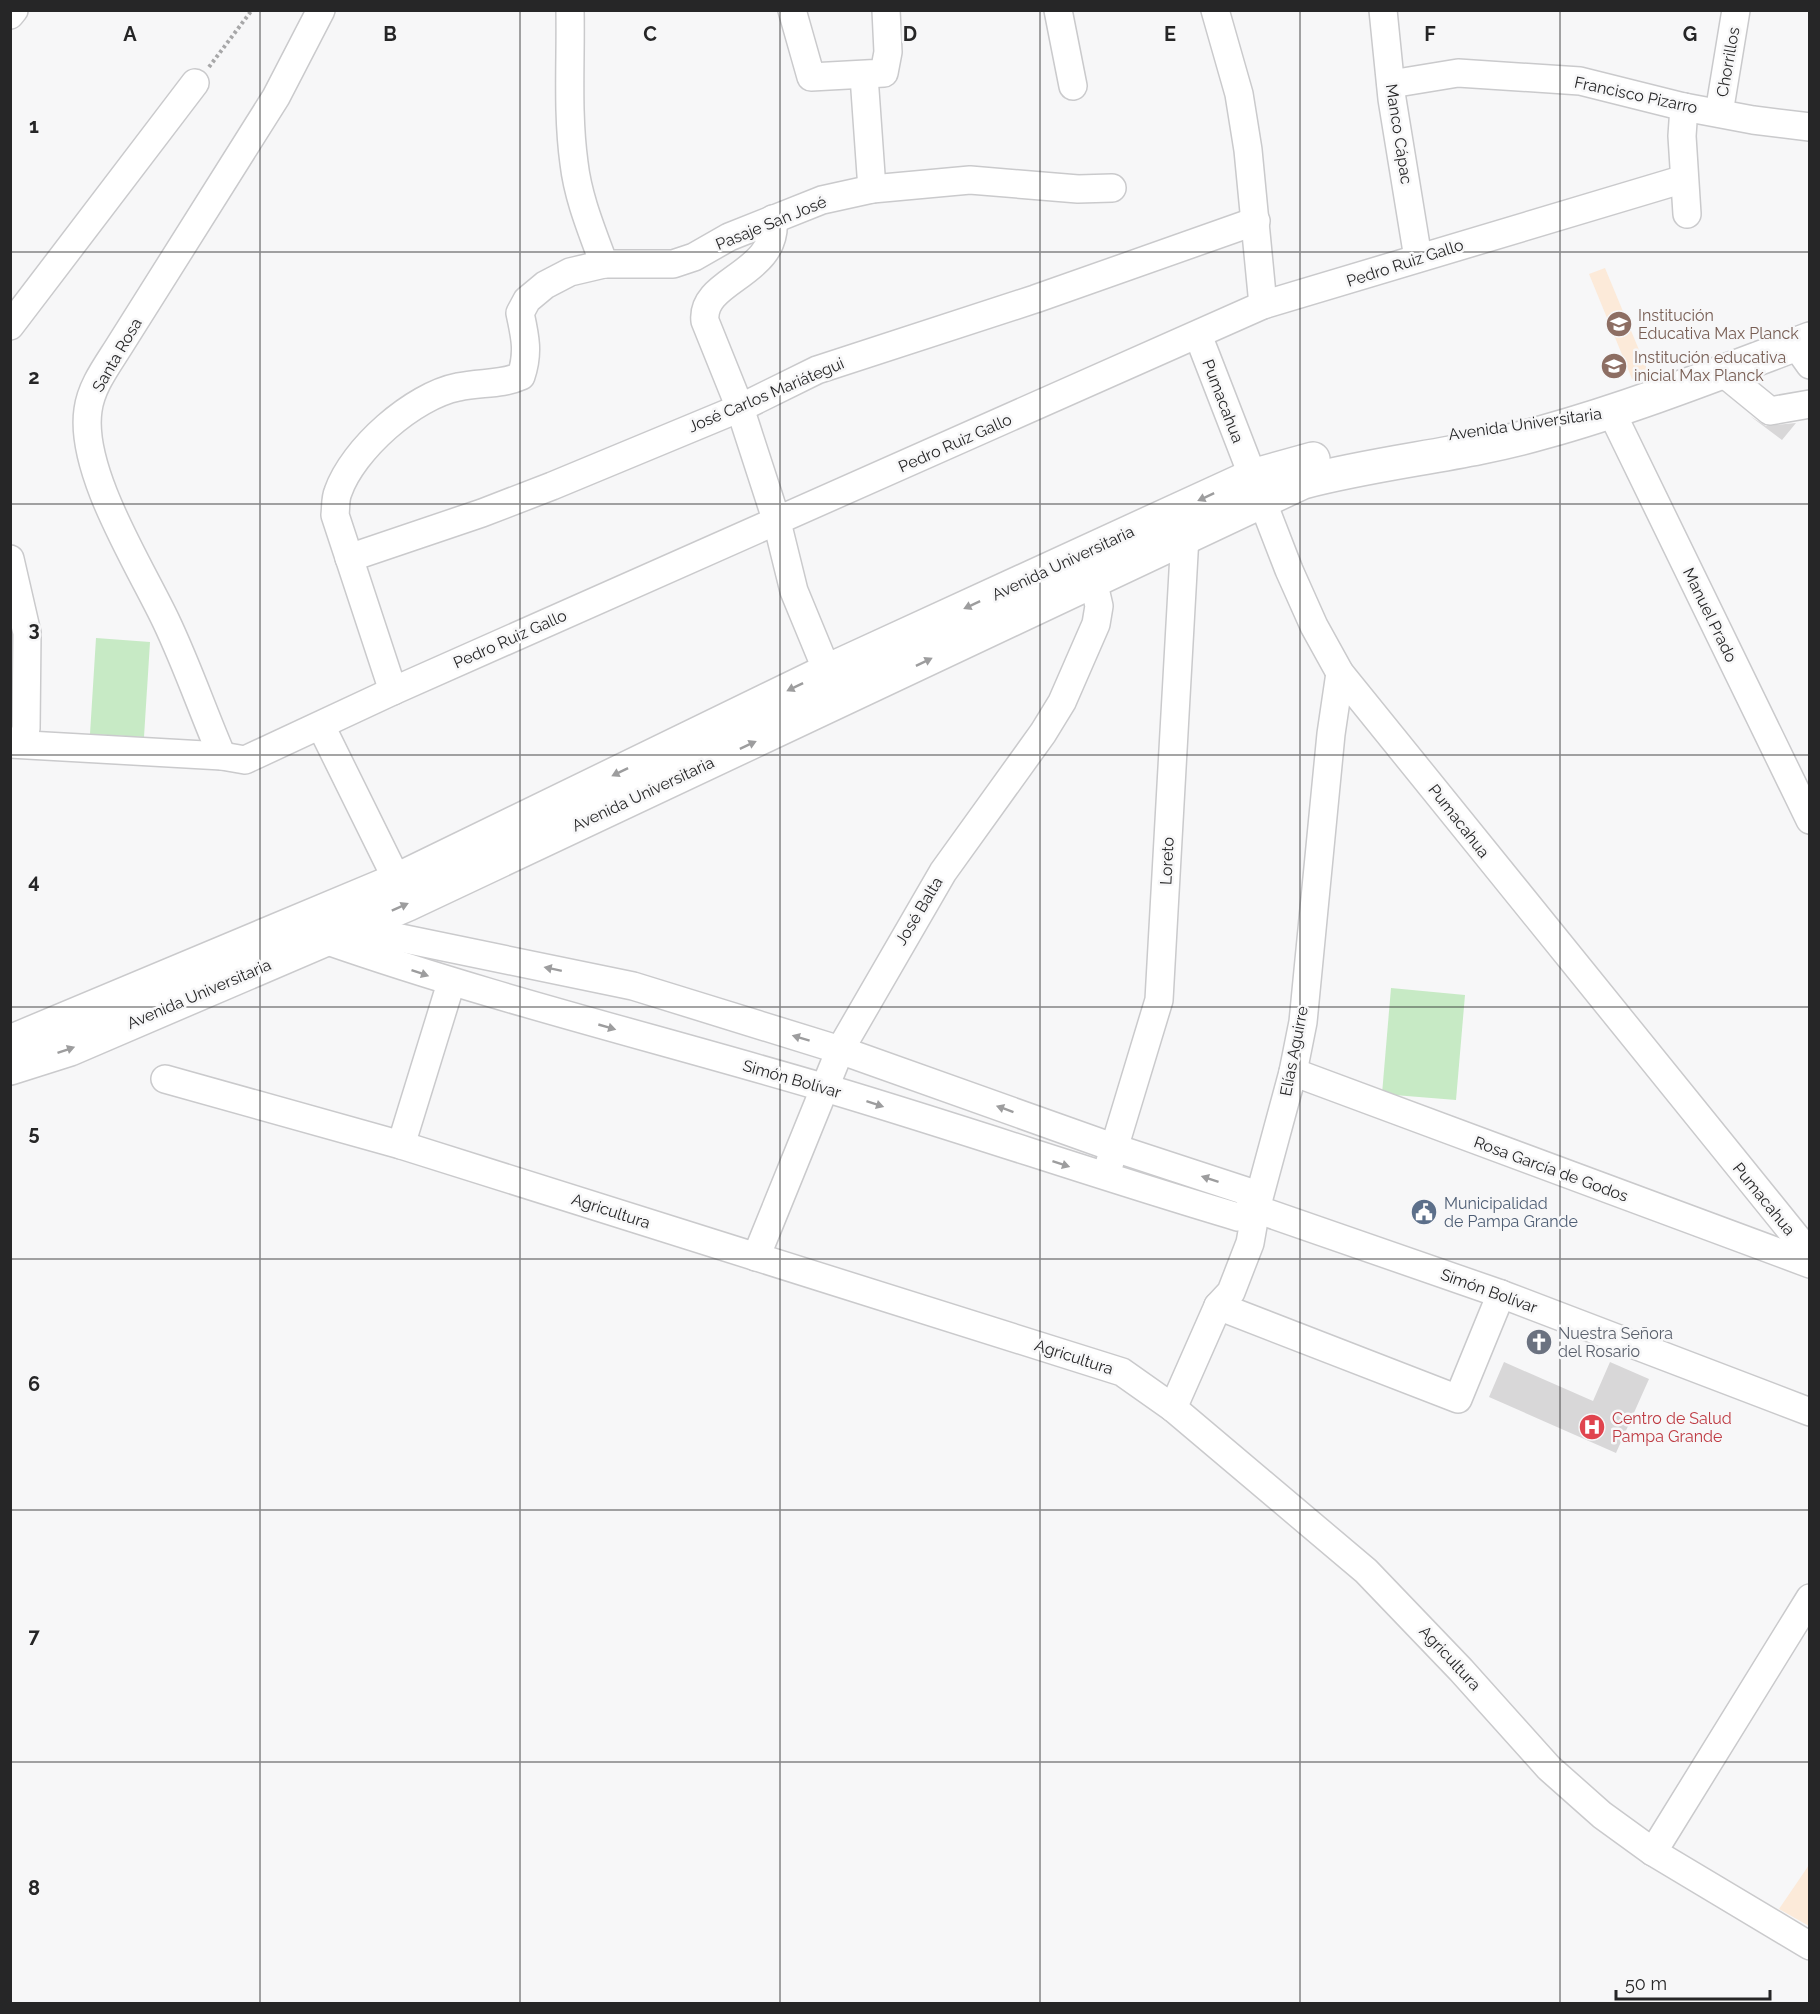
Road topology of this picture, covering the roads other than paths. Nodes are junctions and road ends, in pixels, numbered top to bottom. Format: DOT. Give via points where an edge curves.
graph roads {
  1 [pos="14,10"];
  2 [pos="321,10"];
  3 [pos="570,10"];
  4 [pos="792,10"];
  5 [pos="886,10"];
  6 [pos="1058,10"];
  7 [pos="1215,10"];
  8 [pos="1383,10"];
  9 [pos="1736,10"];
  10 [pos="10,15"];
  11 [pos="864,76"];
  12 [pos="195,83"];
  13 [pos="1391,84"];
  14 [pos="1072,86"];
  15 [pos="1684,107"];
  16 [pos="1719,113"];
  17 [pos="1809,131"];
  18 [pos="1684,180"];
  19 [pos="1112,188"];
  20 [pos="872,189"];
  21 [pos="1688,214"];
  22 [pos="773,219"];
  23 [pos="1256,221"];
  24 [pos="1418,258"];
  25 [pos="604,264"];
  26 [pos="1263,305"];
  27 [pos="10,326"];
  28 [pos="1197,335"];
  29 [pos="1805,349"];
  30 [pos="1721,371"];
  31 [pos="1809,404"];
  32 [pos="740,408"];
  33 [pos="1611,411"];
  34 [pos="1257,487"];
  35 [pos="777,522"];
  36 [pos="1185,536"];
  37 [pos="350,558"];
  38 [pos="10,559"];
  39 [pos="1093,580"];
  40 [pos="827,671"];
  41 [pos="1340,673"];
  42 [pos="393,691"];
  43 [pos="321,726"];
  44 [pos="16,744"];
  45 [pos="234,758"];
  46 [pos="1809,820"];
  47 [pos="397,880"];
  48 [pos="338,934"];
  49 [pos="451,983"];
  50 [pos="10,1042"];
  51 [pos="840,1050"];
  52 [pos="10,1068"];
  53 [pos="1293,1072"];
  54 [pos="165,1079"];
  55 [pos="823,1087"];
  56 [pos="401,1145"];
  57 [pos="1115,1148"];
  58 [pos="1104,1178"];
  59 [pos="1256,1209"];
  60 [pos="1809,1254"];
  61 [pos="756,1257"];
  62 [pos="1809,1264"];
  63 [pos="1501,1294"];
  64 [pos="1218,1306"];
  65 [pos="1173,1408"];
  66 [pos="1802,1412"];
  67 [pos="1809,1598"];
  68 [pos="1653,1852"];
  69 [pos="1809,1946"];
  1 -- 10 [label="street"];
  2 -- 45 [label="street, Santa Rosa" via="276,98 95,386 88,409 88,434 109,506"];
  3 -- 25 [label="street" via="574,164 580,198"];
  4 -- 11 [label="street" via="811,77"];
  5 -- 11 [label="street" via="888,52 884,73"];
  6 -- 14 [label="street"];
  7 -- 23 [label="street" via="1239,94"];
  8 -- 13 [label="street, Manco Cápac"];
  9 -- 16 [label="street, Chorrillos"];
  11 -- 20 [label="street"];
  12 -- 27 [label="street"];
  13 -- 15 [label="street, Francisco Pizarro" via="1458,73 1580,81"];
  13 -- 24 [label="street, Manco Cápac"];
  15 -- 16 [label="street, Francisco Pizarro"];
  15 -- 18 [label="street"];
  16 -- 17 [label="street, Francisco Pizarro"];
  18 -- 21 [label="street"];
  18 -- 24 [label="street, Pedro Ruiz Gallo"];
  19 -- 20 [label="street, Pasaje San José" via="970,180"];
  20 -- 22 [label="street, Pasaje San José" via="822,200"];
  22 -- 25 [label="street, Pasaje San José" via="673,264"];
  22 -- 32 [label="street" via="774,232 758,262 724,287 704,311"];
  23 -- 26 [label="street"];
  23 -- 32 [label="street, José Carlos Mariátegui" via="817,370"];
  24 -- 26 [label="street, Pedro Ruiz Gallo"];
  25 -- 37 [label="street, Pasaje San José" via="570,272 527,300 520,313 527,345 521,376 457,387 430,397 362,450 337,494 335,515"];
  26 -- 28 [label="street, Pedro Ruiz Gallo"];
  28 -- 34 [label="street, Pumacahua"];
  28 -- 35 [label="street, Pedro Ruiz Gallo"];
  29 -- 30 [label="main road, Avenida Universitaria"];
  30 -- 31 [label="street" via="1770,411"];
  30 -- 33 [label="main road, Avenida Universitaria"];
  32 -- 35 [label="street"];
  32 -- 37 [label="street, José Carlos Mariátegui" via="482,513"];
  33 -- 34 [label="main road, Avenida Universitaria" via="1542,433 1465,450 1303,482"];
  33 -- 46 [label="street, Manuel Prado"];
  34 -- 36 [label="main road, Avenida Universitaria"];
  34 -- 40 [label="main road, Avenida Universitaria, one-way"];
  34 -- 41 [label="street, Pumacahua" via="1289,570"];
  35 -- 40 [label="street" via="794,591"];
  35 -- 42 [label="street, Pedro Ruiz Gallo"];
  36 -- 39 [label="main road, Avenida Universitaria"];
  36 -- 57 [label="street, Loreto" via="1159,1000"];
  37 -- 42 [label="street"];
  38 -- 44 [label="street" via="27,633 26,729"];
  48 -- 39 [label="main road, Avenida Universitaria, one-way" via="836,704"];
  39 -- 51 [label="street, José Balta" via="1099,606 1096,624 1062,702 943,872"];
  40 -- 47 [label="main road, Avenida Universitaria, one-way"];
  41 -- 53 [label="street, Elías Aguirre" via="1302,1022"];
  41 -- 60 [label="street, Pumacahua"];
  42 -- 43 [label="street, Pedro Ruiz Gallo"];
  43 -- 45 [label="street, Pedro Ruiz Gallo"];
  43 -- 47 [label="street"];
  44 -- 45 [label="street"];
  47 -- 50 [label="main road, Avenida Universitaria"];
  48 -- 49 [label="street, Simón Bolívar, one-way"];
  51 -- 48 [label="street, Simón Bolívar, one-way" via="633,986"];
  52 -- 48 [label="main road, Avenida Universitaria, one-way" via="70,1049"];
  49 -- 55 [label="street, Simón Bolívar, one-way"];
  49 -- 56 [label="street"];
  51 -- 55 [label="street, José Balta"];
  57 -- 51 [label="street, Simón Bolívar, one-way"];
  53 -- 59 [label="street, Elías Aguirre"];
  53 -- 62 [label="street, Rosa García de Godos"];
  54 -- 56 [label="street, Agricultura"];
  55 -- 58 [label="street, Simón Bolívar, one-way"];
  55 -- 61 [label="street, José Balta"];
  56 -- 61 [label="street, Agricultura"];
  57 -- 58 [label="street, Loreto"];
  59 -- 57 [label="street, Simón Bolívar, one-way" via="1246,1191"];
  58 -- 59 [label="street, Simón Bolívar" via="1238,1217"];
  59 -- 63 [label="street, Simón Bolívar"];
  59 -- 64 [label="street, Elías Aguirre" via="1246,1253 1231,1292"];
  61 -- 65 [label="street, Agricultura" via="1122,1372"];
  63 -- 64 [label="street" via="1458,1399"];
  63 -- 66 [label="street, Simón Bolívar"];
  64 -- 65 [label="street, Elías Aguirre"];
  65 -- 68 [label="street, Agricultura" via="1366,1570 1549,1768 1602,1815"];
  67 -- 68 [label="street"];
  68 -- 69 [label="street, Agricultura"];
}
